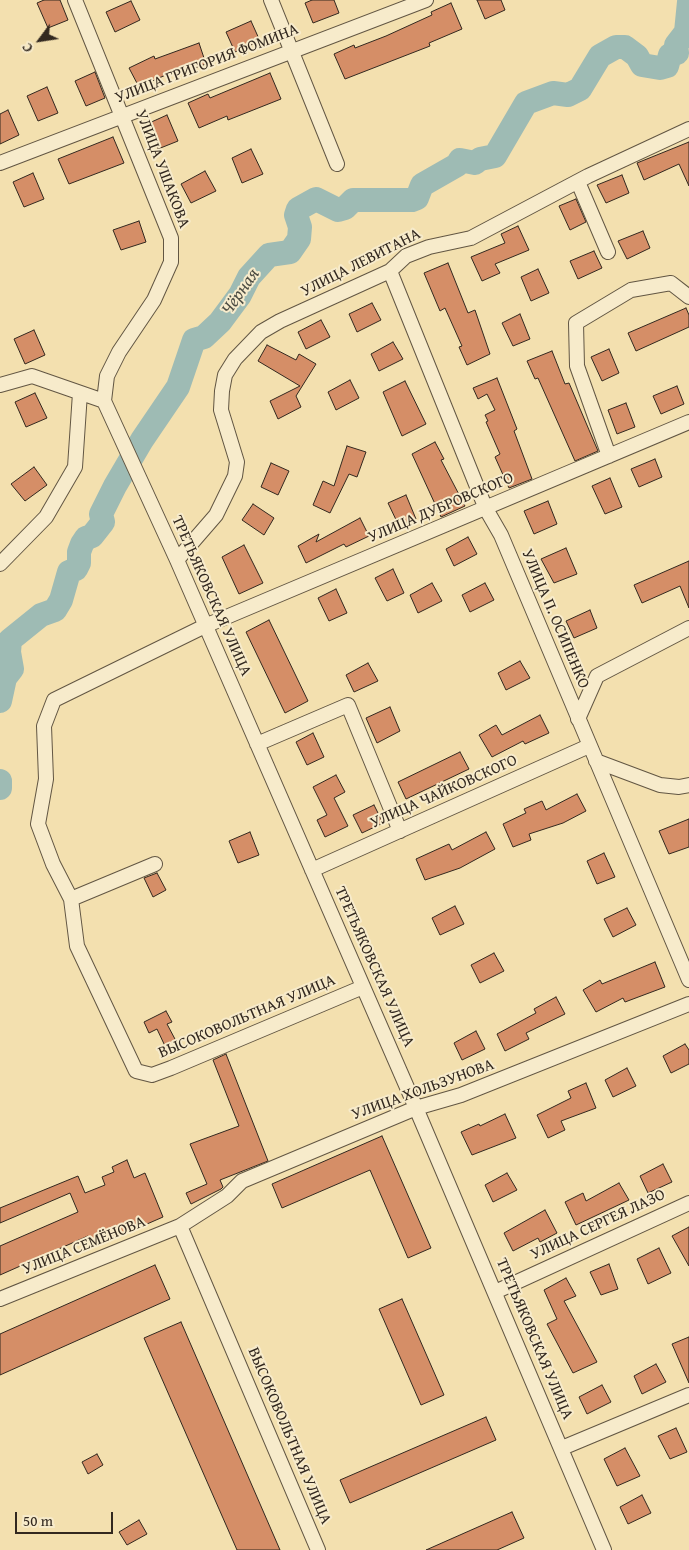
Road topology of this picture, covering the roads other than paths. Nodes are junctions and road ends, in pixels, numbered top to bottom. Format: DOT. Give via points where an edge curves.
graph roads {
  1 [pos="75,0"];
  2 [pos="271,0"];
  3 [pos="426,0"];
  4 [pos="292,50"];
  5 [pos="122,116"];
  6 [pos="689,128"];
  7 [pos="0,163"];
  8 [pos="337,164"];
  9 [pos="578,182"];
  10 [pos="608,252"];
  11 [pos="390,271"];
  12 [pos="689,297"];
  13 [pos="0,385"];
  14 [pos="80,393"];
  15 [pos="104,402"];
  16 [pos="689,422"];
  17 [pos="609,456"];
  18 [pos="486,509"];
  19 [pos="177,560"];
  20 [pos="0,564"];
  21 [pos="205,626"];
  22 [pos="689,628"];
  23 [pos="578,719"];
  24 [pos="257,744"];
  25 [pos="589,746"];
  26 [pos="596,761"];
  27 [pos="689,785"];
  28 [pos="400,831"];
  29 [pos="155,864"];
  30 [pos="312,870"];
  31 [pos="71,900"];
  32 [pos="689,980"];
  33 [pos="363,987"];
  34 [pos="689,1004"];
  35 [pos="416,1108"];
  36 [pos="689,1203"];
  37 [pos="180,1226"];
  38 [pos="495,1292"];
  39 [pos="0,1299"];
  40 [pos="689,1395"];
  41 [pos="562,1448"];
  42 [pos="318,1550"];
  43 [pos="604,1550"];
  1 -- 5 [label="street, УЛИЦА УШАКОВА"];
  2 -- 4 [label="street"];
  3 -- 4 [label="street, УЛИЦА ГРИГОРИЯ ФОМИНА"];
  4 -- 5 [label="street, УЛИЦА ГРИГОРИЯ ФОМИНА"];
  4 -- 8 [label="street"];
  5 -- 7 [label="street, УЛИЦА ГРИГОРИЯ ФОМИНА"];
  5 -- 15 [label="street, УЛИЦА УШАКОВА" via="171,238 172,262 154,300 107,376"];
  6 -- 9 [label="street, УЛИЦА ЛЕВИТАНА"];
  9 -- 10 [label="street"];
  9 -- 11 [label="street, УЛИЦА ЛЕВИТАНА" via="471,238 429,247 406,256"];
  11 -- 18 [label="street, УЛИЦА П. ОСИПЕНКО"];
  11 -- 19 [label="street, УЛИЦА ЛЕВИТАНА" via="280,321 261,332 235,360 225,375 220,410 237,462 236,476 216,515"];
  12 -- 17 [label="street" via="671,283 631,290 576,322 578,366"];
  13 -- 14 [label="street" via="32,376"];
  14 -- 15 [label="street"];
  14 -- 20 [label="street" via="75,467 46,517"];
  15 -- 19 [label="street, ТРЕТЬЯКОВСКАЯ УЛИЦА"];
  16 -- 17 [label="street, УЛИЦА ДУБРОВСКОГО"];
  17 -- 18 [label="street, УЛИЦА ДУБРОВСКОГО"];
  18 -- 21 [label="street, УЛИЦА ДУБРОВСКОГО"];
  18 -- 23 [label="street, УЛИЦА П. ОСИПЕНКО" via="501,535"];
  19 -- 21 [label="street, ТРЕТЬЯКОВСКАЯ УЛИЦА"];
  21 -- 24 [label="street, ТРЕТЬЯКОВСКАЯ УЛИЦА"];
  21 -- 31 [label="street, ВЫСОКОВОЛЬТНАЯ УЛИЦА" via="54,700 44,726 46,779 38,824"];
  22 -- 23 [label="street" via="597,676"];
  23 -- 25 [label="street, УЛИЦА П. ОСИПЕНКО"];
  24 -- 28 [label="street" via="348,705"];
  24 -- 30 [label="street, ТРЕТЬЯКОВСКАЯ УЛИЦА"];
  25 -- 26 [label="street, УЛИЦА П. ОСИПЕНКО"];
  25 -- 28 [label="street, УЛИЦА ЧАЙКОВСКОГО"];
  26 -- 27 [label="street" via="660,785"];
  26 -- 32 [label="street, УЛИЦА П. ОСИПЕНКО"];
  28 -- 30 [label="street, УЛИЦА ЧАЙКОВСКОГО"];
  29 -- 31 [label="street"];
  30 -- 33 [label="street, ТРЕТЬЯКОВСКАЯ УЛИЦА"];
  31 -- 33 [label="street, ВЫСОКОВОЛЬТНАЯ УЛИЦА" via="77,946 136,1071 152,1075 171,1068"];
  33 -- 35 [label="street, ТРЕТЬЯКОВСКАЯ УЛИЦА"];
  34 -- 35 [label="street, УЛИЦА ХОЛЬЗУНОВА" via="462,1095"];
  35 -- 37 [label="street, УЛИЦА ХОЛЬЗУНОВА" via="242,1181 228,1196"];
  35 -- 38 [label="street, ТРЕТЬЯКОВСКАЯ УЛИЦА"];
  36 -- 38 [label="street, УЛИЦА СЕРГЕЯ ЛАЗО"];
  37 -- 39 [label="street, УЛИЦА СЕМЁНОВА"];
  37 -- 42 [label="street, ВЫСОКОВОЛЬТНАЯ УЛИЦА"];
  38 -- 41 [label="street, ТРЕТЬЯКОВСКАЯ УЛИЦА"];
  40 -- 41 [label="street"];
  41 -- 43 [label="street, ТРЕТЬЯКОВСКАЯ УЛИЦА"];
}
